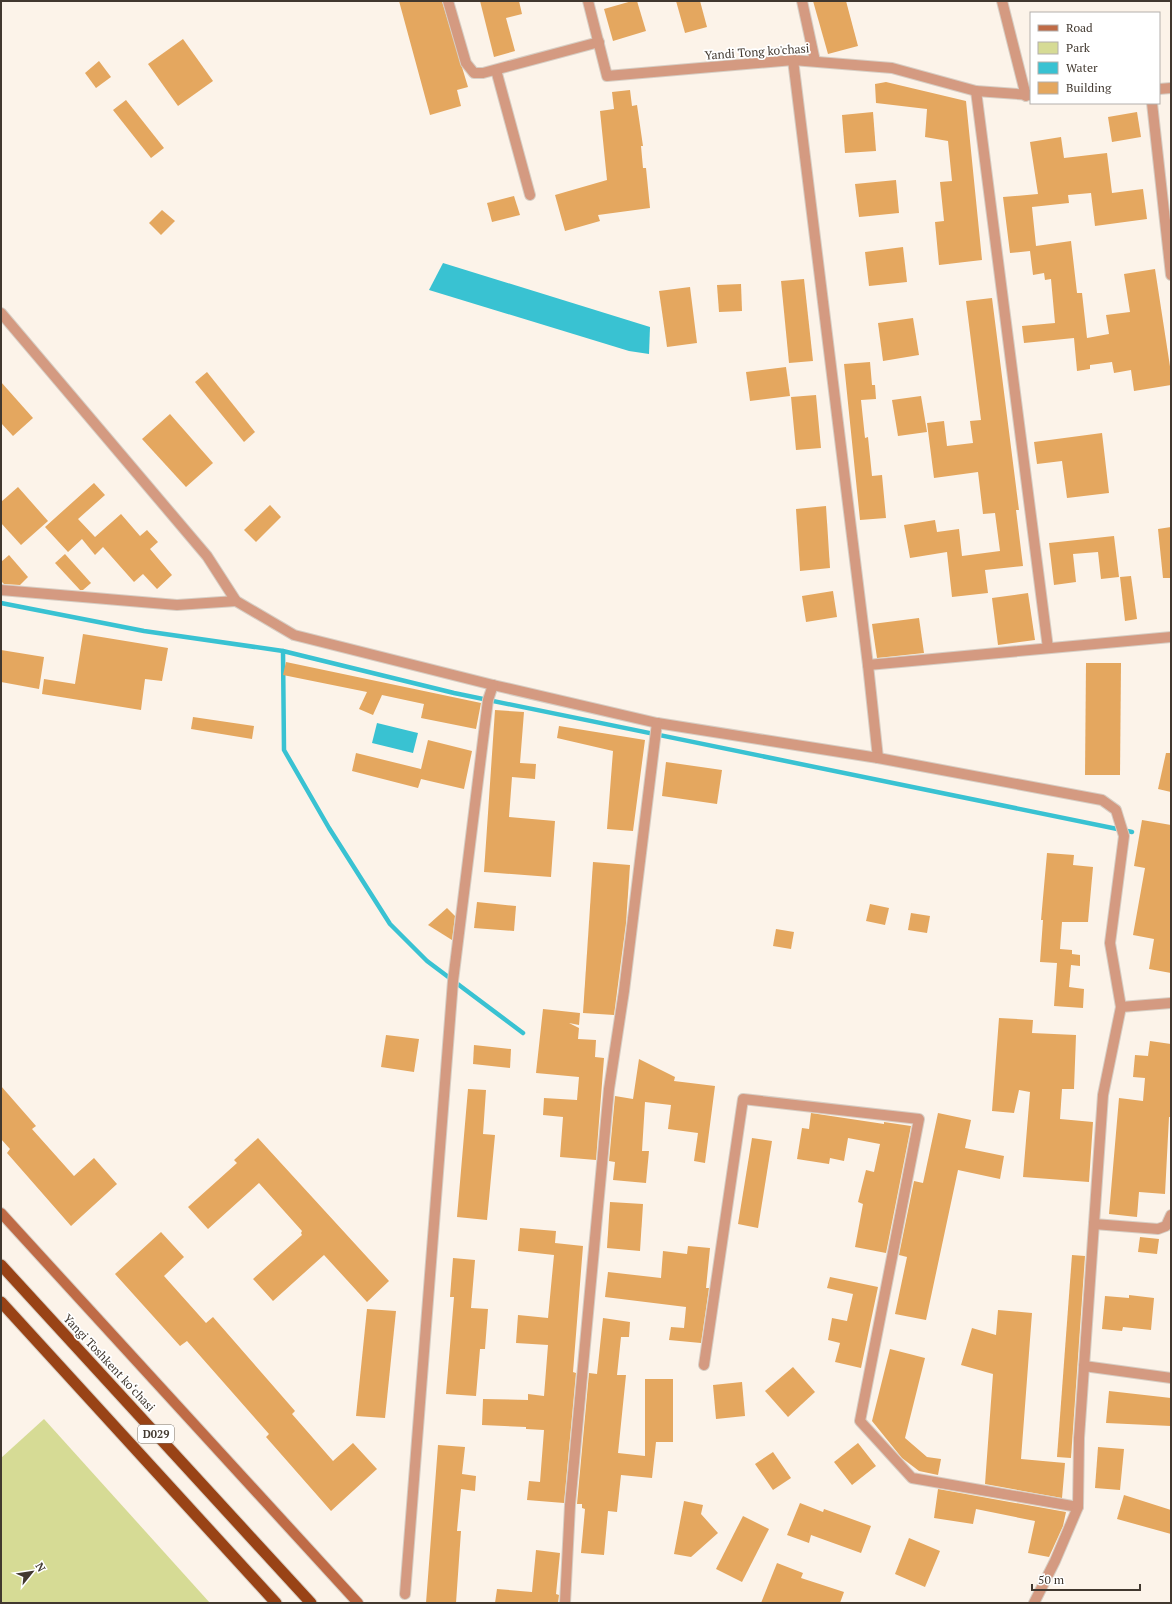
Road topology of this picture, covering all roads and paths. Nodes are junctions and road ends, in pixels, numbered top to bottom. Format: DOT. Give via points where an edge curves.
graph roads {
  1 [pos="448,1"];
  2 [pos="588,1"];
  3 [pos="802,1"];
  4 [pos="1002,1"];
  5 [pos="599,42"];
  6 [pos="793,60"];
  7 [pos="816,61"];
  8 [pos="496,70"];
  9 [pos="1171,88"];
  10 [pos="1160,89"];
  11 [pos="976,91"];
  12 [pos="1028,96"];
  13 [pos="1152,104"];
  14 [pos="530,195"];
  15 [pos="1171,274"];
  16 [pos="1,313"];
  17 [pos="1,590"];
  18 [pos="236,602"];
  19 [pos="1171,637"];
  20 [pos="1048,648"];
  21 [pos="868,665"];
  22 [pos="493,685"];
  23 [pos="657,726"];
  24 [pos="878,758"];
  25 [pos="1171,1003"];
  26 [pos="1121,1007"];
  27 [pos="1,1212"];
  28 [pos="1171,1215"];
  29 [pos="1094,1224"];
  30 [pos="1,1265"];
  31 [pos="1,1302"];
  32 [pos="704,1365"];
  33 [pos="1084,1366"];
  34 [pos="1171,1378"];
  35 [pos="1078,1507"];
  36 [pos="405,1594"];
  37 [pos="276,1603"];
  38 [pos="311,1603"];
  39 [pos="358,1603"];
  40 [pos="565,1603"];
  41 [pos="1034,1603"];
  1 -- 8 [label="street" via="466,63 474,73"];
  2 -- 5 [label="street, Yandi Tong ko'chasi"];
  3 -- 7 [label="street"];
  4 -- 12 [label="street"];
  5 -- 6 [label="street, Yandi Tong ko'chasi" via="608,76"];
  5 -- 8 [label="street"];
  6 -- 7 [label="street, Yandi Tong ko'chasi"];
  6 -- 21 [label="street"];
  7 -- 11 [label="street, Yandi Tong ko'chasi" via="892,68"];
  8 -- 14 [label="street"];
  9 -- 10 [label="street"];
  11 -- 12 [label="street, Yandi Tong ko'chasi"];
  11 -- 20 [label="street"];
  13 -- 15 [label="street"];
  16 -- 18 [label="street" via="207,556"];
  17 -- 18 [label="street" via="177,605"];
  18 -- 22 [label="street" via="294,635"];
  19 -- 20 [label="street"];
  20 -- 21 [label="street"];
  21 -- 24 [label="street"];
  22 -- 23 [label="street"];
  22 -- 36 [label="street" via="488,700 453,981"];
  23 -- 24 [label="street"];
  23 -- 40 [label="street" via="609,1089 570,1505"];
  24 -- 26 [label="street" via="1102,800 1116,810 1124,836 1110,943"];
  25 -- 26 [label="street"];
  26 -- 29 [label="street" via="1103,1095"];
  27 -- 39 [label="main road"];
  28 -- 29 [label="street" via="1166,1226 1158,1229"];
  29 -- 33 [label="street"];
  30 -- 38 [label="highway, Yangi Toshkent ko‘chasi / D029"];
  31 -- 37 [label="highway, D029"];
  32 -- 35 [label="street" via="744,1099 918,1119 860,1421 912,1478"];
  33 -- 34 [label="street"];
  33 -- 35 [label="street"];
  35 -- 41 [label="street" via="1056,1562"];
}
